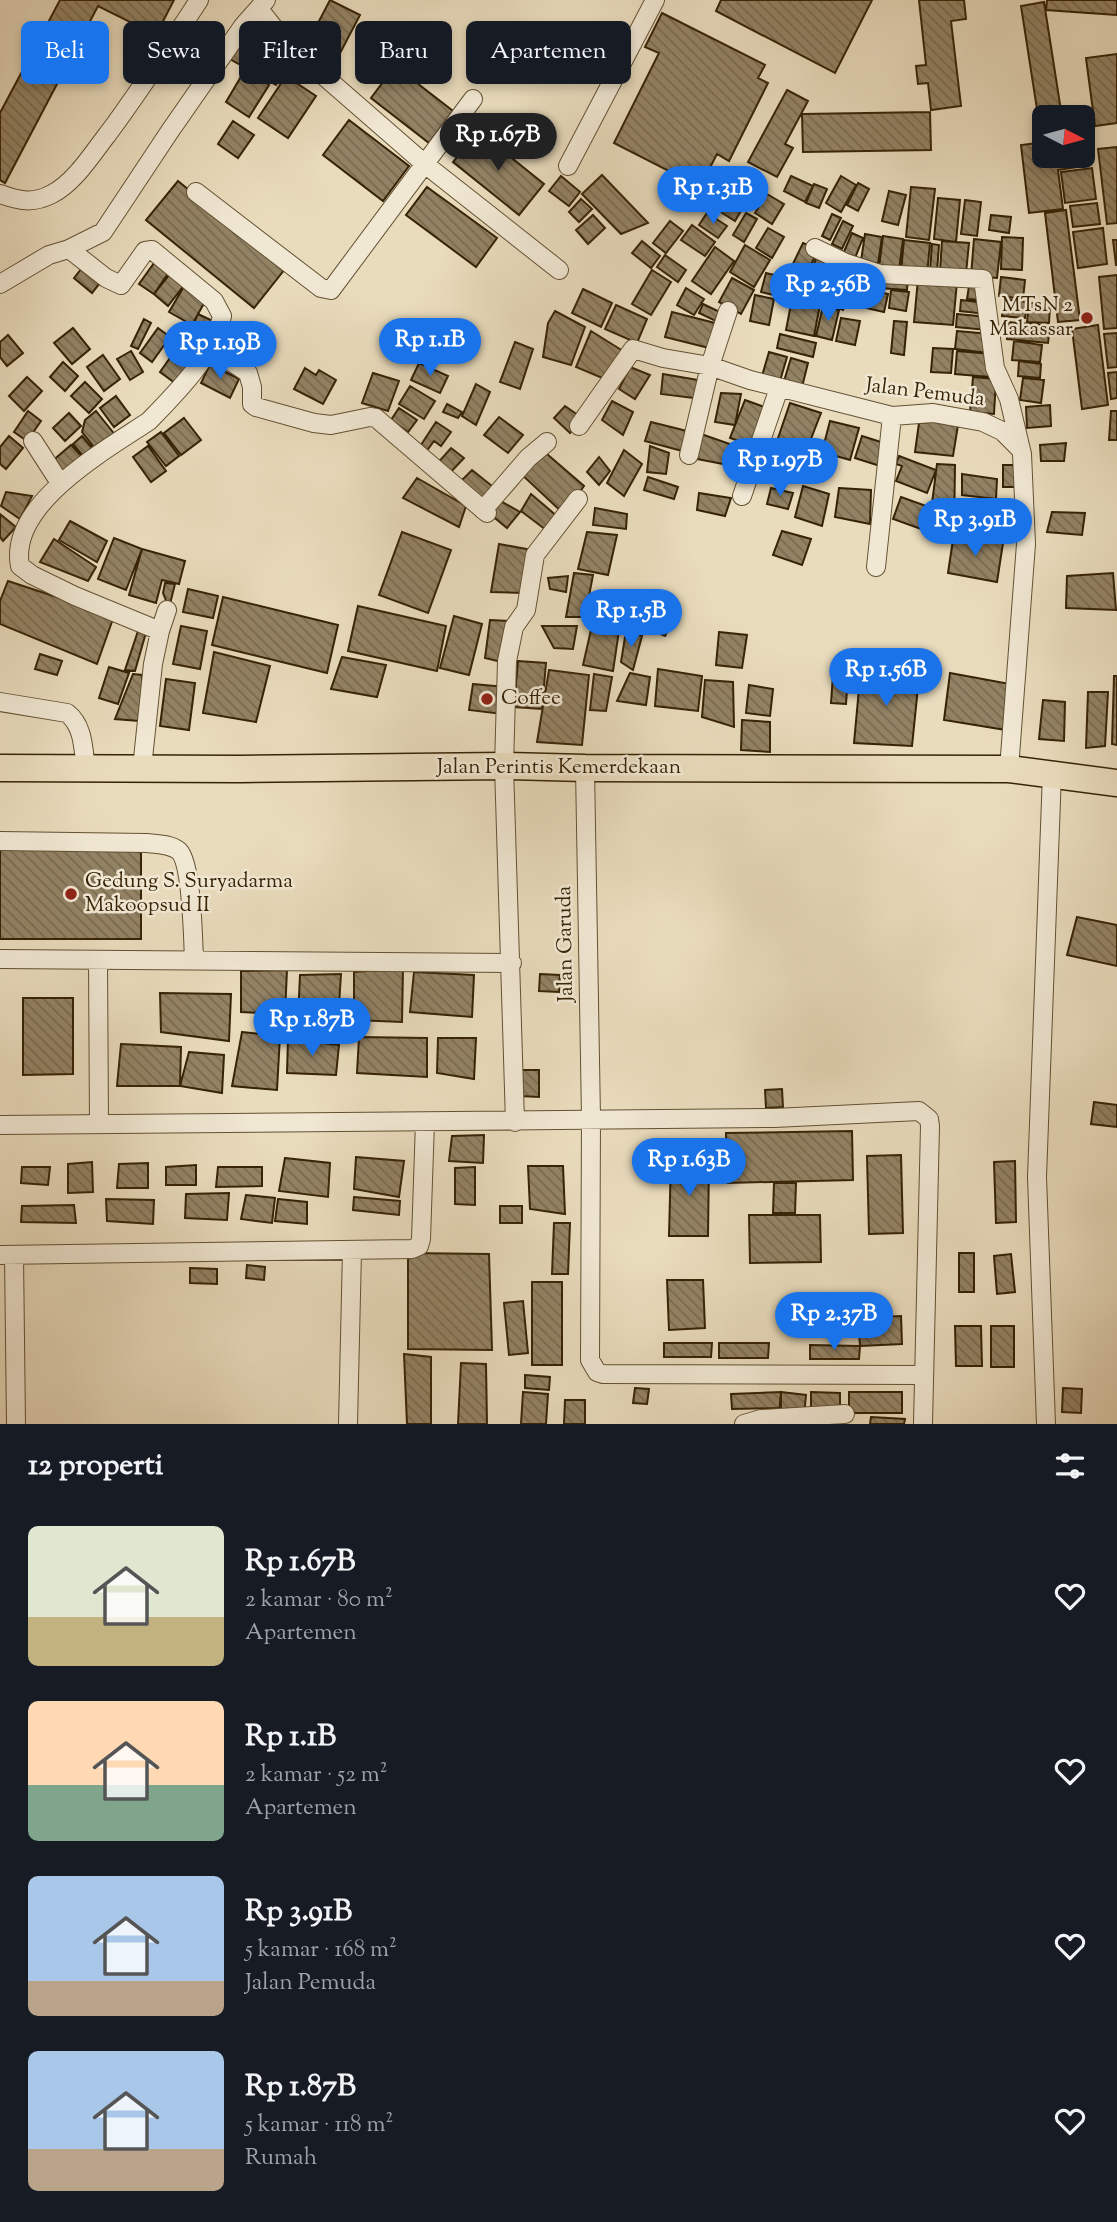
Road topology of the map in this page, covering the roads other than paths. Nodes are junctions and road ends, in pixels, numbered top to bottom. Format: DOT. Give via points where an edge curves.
graph roads {
  1 [pos="199,0"];
  2 [pos="655,0"];
  3 [pos="262,5"];
  4 [pos="473,99"];
  5 [pos="426,165"];
  6 [pos="568,166"];
  7 [pos="196,192"];
  8 [pos="0,194"];
  9 [pos="816,248"];
  10 [pos="69,249"];
  11 [pos="559,270"];
  12 [pos="0,284"];
  13 [pos="728,311"];
  14 [pos="209,347"];
  15 [pos="710,366"];
  16 [pos="779,388"];
  17 [pos="892,416"];
  18 [pos="579,426"];
  19 [pos="33,441"];
  20 [pos="547,442"];
  21 [pos="1021,450"];
  22 [pos="689,455"];
  23 [pos="60,484"];
  24 [pos="742,496"];
  25 [pos="578,499"];
  26 [pos="876,567"];
  27 [pos="167,610"];
  28 [pos="160,631"];
  29 [pos="0,702"];
  30 [pos="505,766"];
  31 [pos="0,768"];
  32 [pos="142,768"];
  33 [pos="585,768"];
  34 [pos="86,769"];
  35 [pos="1009,769"];
  36 [pos="1057,774"];
  37 [pos="1117,783"];
  38 [pos="0,841"];
  39 [pos="0,959"];
  40 [pos="194,960"];
  41 [pos="98,961"];
  42 [pos="512,963"];
  43 [pos="591,1118"];
  44 [pos="425,1122"];
  45 [pos="515,1122"];
  46 [pos="99,1124"];
  47 [pos="0,1125"];
  48 [pos="352,1251"];
  49 [pos="7,1255"];
  50 [pos="8,1367"];
  51 [pos="924,1375"];
  52 [pos="845,1414"];
  53 [pos="16,1424"];
  54 [pos="348,1424"];
  55 [pos="744,1424"];
  56 [pos="923,1424"];
  57 [pos="1046,1424"];
  58 [pos="1056,1424"];
  1 -- 8 [label="street" via="142,89 72,177 53,194 37,198 20,201"];
  2 -- 6 [label="street"];
  3 -- 5 [label="street" via="286,43"];
  3 -- 10 [label="street" via="170,131 108,227"];
  4 -- 5 [label="street"];
  5 -- 7 [label="street" via="329,290"];
  5 -- 11 [label="street"];
  9 -- 21 [label="street" via="880,274 982,278 995,368 1009,399"];
  10 -- 12 [label="street" via="49,255"];
  10 -- 14 [label="street" via="121,285 145,251 156,252 219,306 221,321"];
  13 -- 15 [label="street"];
  14 -- 20 [label="street" via="247,373 256,407 323,424 376,418 485,511"];
  14 -- 23 [label="street" via="149,421"];
  15 -- 16 [label="street, Jalan Pemuda"];
  15 -- 18 [label="street, Jalan Pemuda" via="633,349"];
  15 -- 22 [label="street"];
  16 -- 17 [label="street, Jalan Pemuda"];
  16 -- 24 [label="street"];
  17 -- 21 [label="street, Jalan Pemuda" via="933,414 982,422 1002,431"];
  17 -- 26 [label="street"];
  19 -- 23 [label="street"];
  21 -- 35 [label="street" via="1026,544"];
  23 -- 28 [label="street" via="24,531 20,566 75,596"];
  25 -- 30 [label="street" via="535,555 526,610 512,633 507,661"];
  27 -- 28 [label="street"];
  28 -- 32 [label="street"];
  29 -- 34 [label="street" via="71,716 80,731"];
  30 -- 32 [label="highway, Jalan Perintis Kemerdekaan"];
  30 -- 33 [label="highway, Jalan Perintis Kemerdekaan"];
  30 -- 42 [label="street"];
  31 -- 34 [label="highway, Jalan Perintis Kemerdekaan"];
  32 -- 34 [label="highway, Jalan Perintis Kemerdekaan"];
  33 -- 35 [label="highway, Jalan Perintis Kemerdekaan"];
  33 -- 43 [label="street, Jalan Garuda"];
  35 -- 36 [label="highway, Jalan Perintis Kemerdekaan"];
  36 -- 37 [label="highway, Jalan Perintis Kemerdekaan"];
  36 -- 57 [label="street" via="1037,1177"];
  36 -- 58 [label="street" via="1047,1178"];
  38 -- 40 [label="street" via="171,846 187,869"];
  39 -- 41 [label="street"];
  40 -- 41 [label="street"];
  40 -- 42 [label="street"];
  41 -- 46 [label="street"];
  42 -- 45 [label="street"];
  43 -- 45 [label="street"];
  43 -- 51 [label="street, Jalan Garuda" via="590,1360 597,1372"];
  43 -- 51 [label="street" via="774,1118 919,1111 930,1126"];
  44 -- 45 [label="street"];
  44 -- 46 [label="street"];
  44 -- 48 [label="street" via="421,1243 412,1249"];
  46 -- 47 [label="street"];
  48 -- 49 [label="street"];
  48 -- 54 [label="street"];
  49 -- 50 [label="street"];
  50 -- 53 [label="street"];
  51 -- 56 [label="street"];
  52 -- 55 [label="street"];
}
